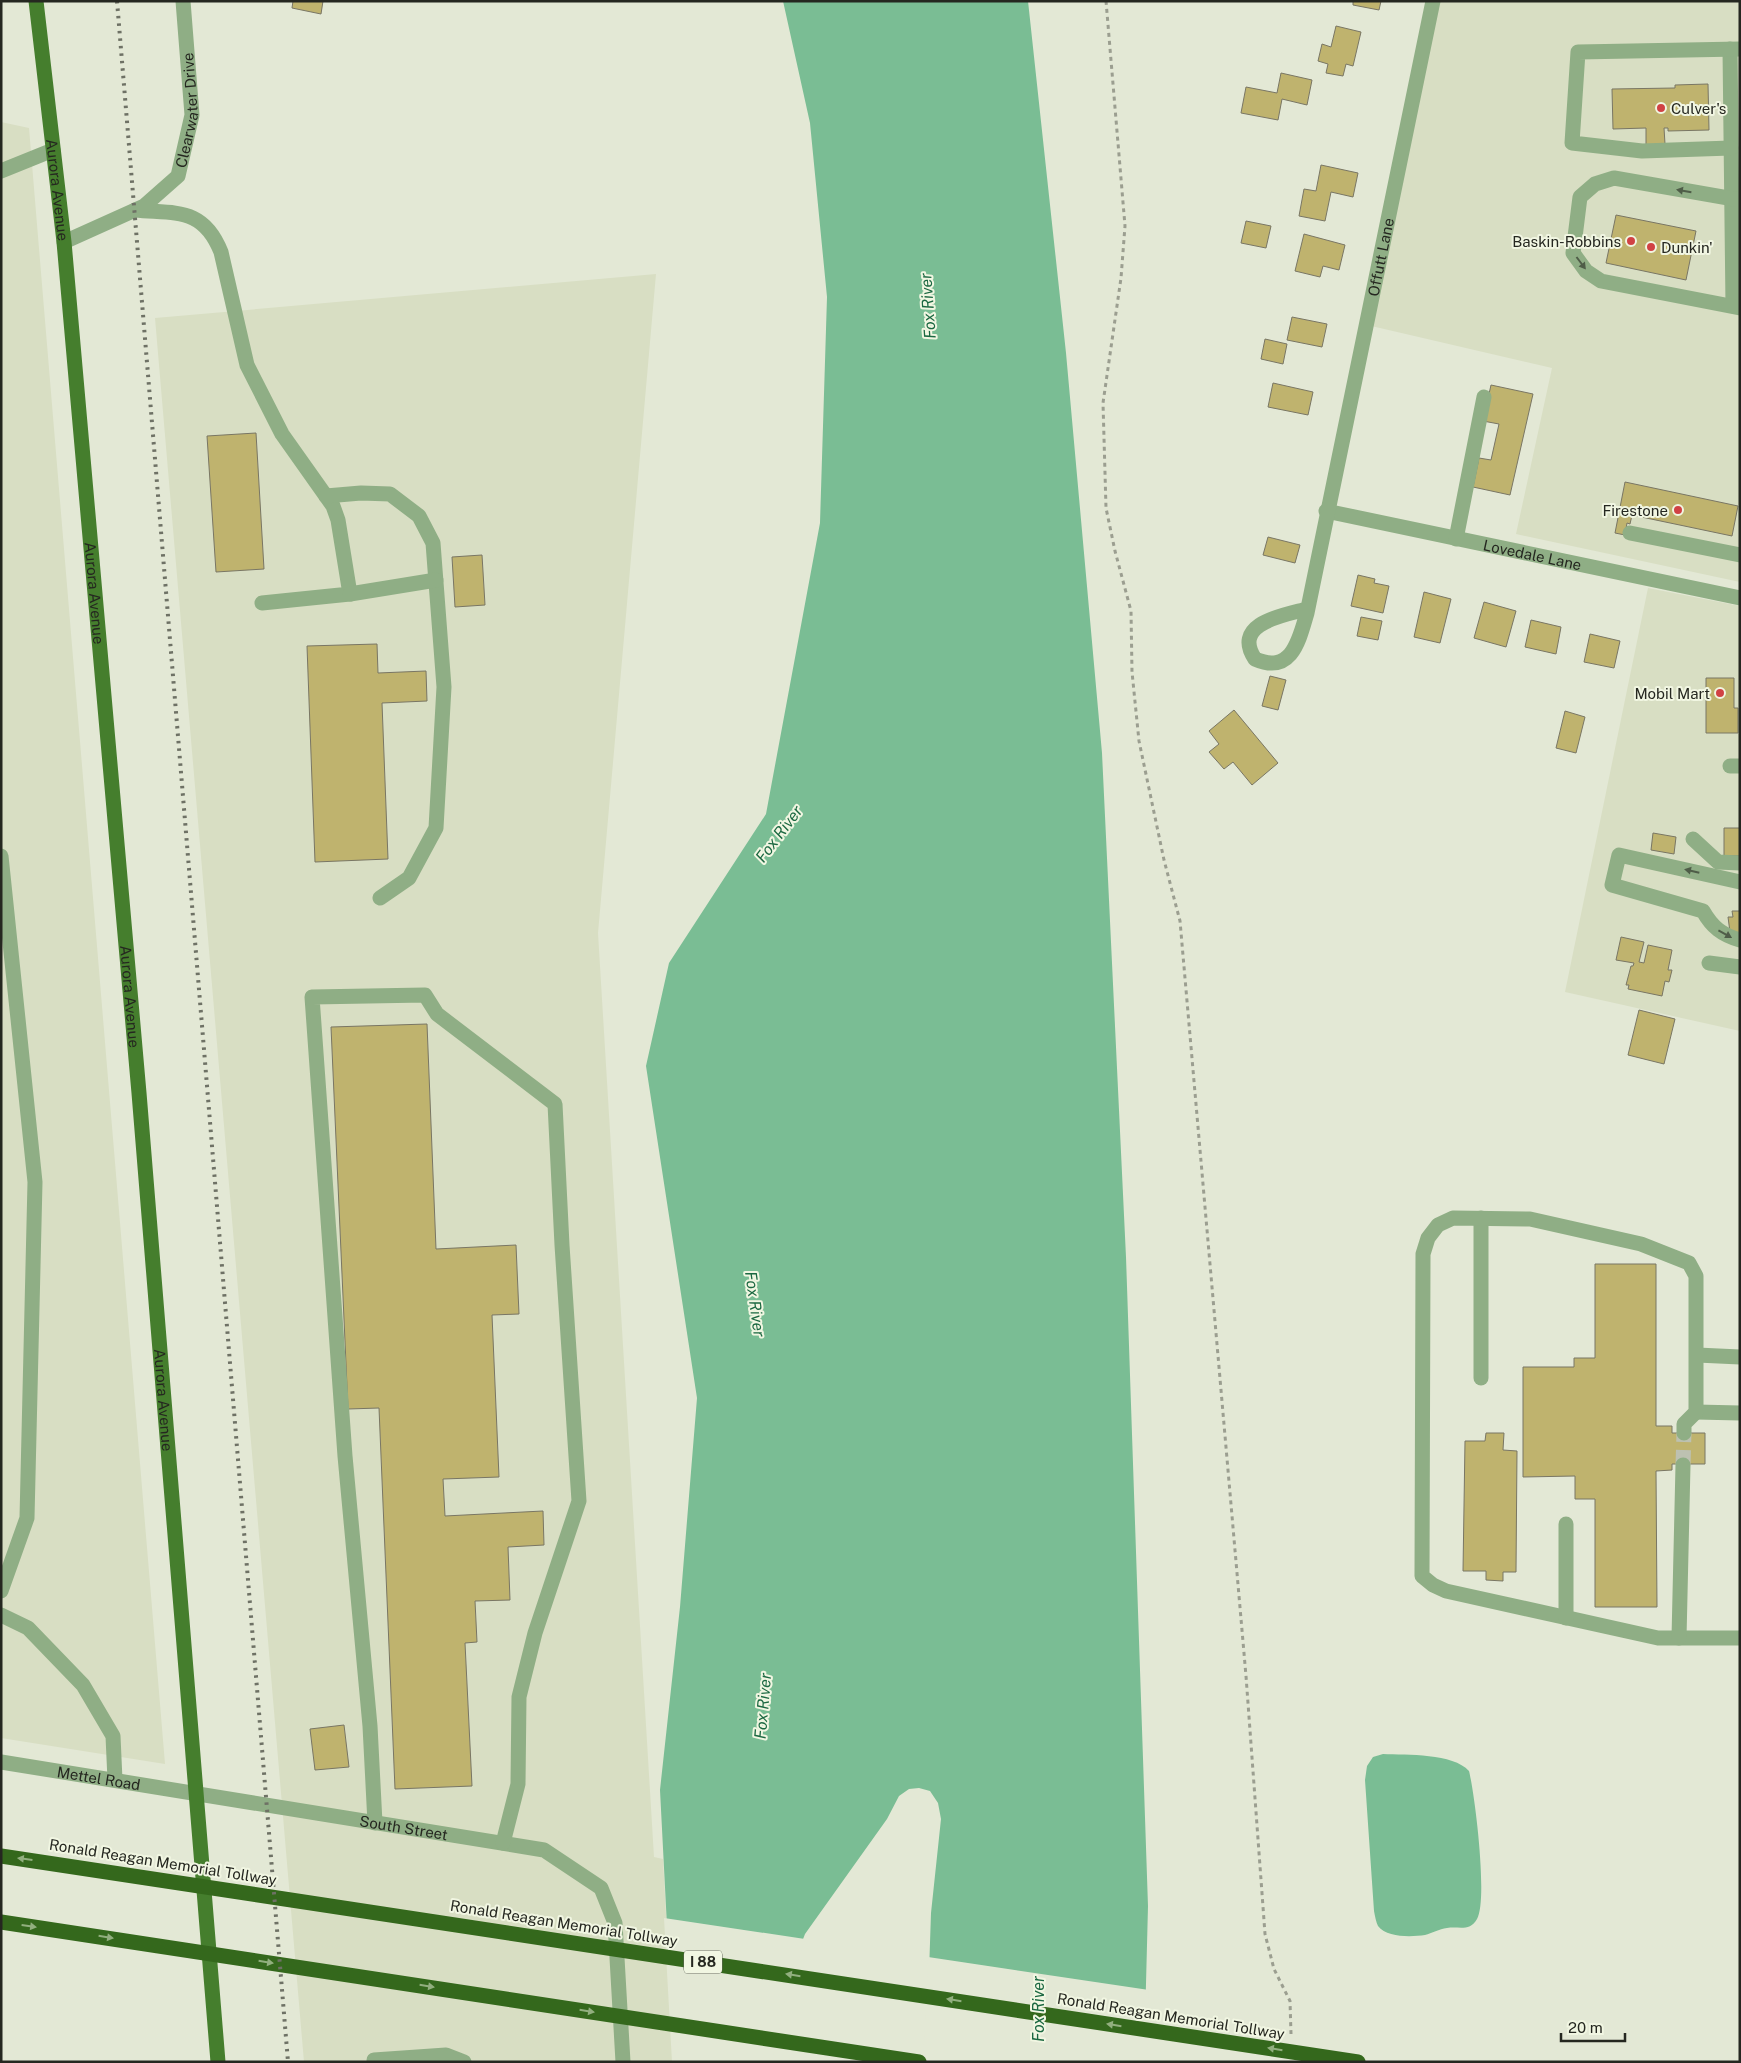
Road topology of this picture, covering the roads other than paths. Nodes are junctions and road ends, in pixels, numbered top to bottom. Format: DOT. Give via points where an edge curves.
graph roads {
  1 [pos="36,1"];
  2 [pos="183,1"];
  3 [pos="1433,1"];
  4 [pos="1735,49"];
  5 [pos="1732,148"];
  6 [pos="53,150"];
  7 [pos="1,171"];
  8 [pos="1736,200"];
  9 [pos="135,210"];
  10 [pos="64,242"];
  11 [pos="1737,307"];
  12 [pos="1484,397"];
  13 [pos="326,496"];
  14 [pos="1326,511"];
  15 [pos="1630,533"];
  16 [pos="1456,539"];
  17 [pos="1740,555"];
  18 [pos="436,580"];
  19 [pos="350,594"];
  20 [pos="1740,598"];
  21 [pos="262,603"];
  22 [pos="1307,609"];
  23 [pos="1693,839"];
  24 [pos="1,856"];
  25 [pos="1740,863"];
  26 [pos="1740,882"];
  27 [pos="380,898"];
  28 [pos="1740,940"];
  29 [pos="1709,963"];
  30 [pos="1740,967"];
  31 [pos="1481,1218"];
  32 [pos="1697,1355"];
  33 [pos="1740,1357"];
  34 [pos="1481,1378"];
  35 [pos="1696,1412"];
  36 [pos="1740,1413"];
  37 [pos="1684,1433"];
  38 [pos="1683,1464"];
  39 [pos="1566,1524"];
  40 [pos="1,1591"];
  41 [pos="1,1615"];
  42 [pos="1566,1618"];
  43 [pos="1679,1638"];
  44 [pos="1740,1638"];
  45 [pos="1,1762"];
  46 [pos="115,1780"];
  47 [pos="195,1792"];
  48 [pos="375,1823"];
  49 [pos="503,1843"];
  50 [pos="1,1856"];
  51 [pos="1,1922"];
  52 [pos="374,2060"];
  53 [pos="218,2062"];
  54 [pos="464,2062"];
  55 [pos="624,2062"];
  56 [pos="919,2062"];
  57 [pos="1358,2062"];
  1 -- 6 [label="main road, Aurora Avenue"];
  2 -- 9 [label="street, Clearwater Drive" via="192,115 178,176"];
  3 -- 14 [label="street, Offutt Lane"];
  4 -- 5 [label="street"];
  4 -- 5 [label="street" via="1578,52 1572,143 1642,151"];
  5 -- 8 [label="street"];
  6 -- 7 [label="street"];
  6 -- 10 [label="main road, Aurora Avenue"];
  8 -- 11 [label="street"];
  8 -- 11 [label="street, one-way" via="1614,178 1595,184 1580,197 1573,253 1600,281"];
  9 -- 10 [label="street, Clearwater Drive"];
  9 -- 13 [label="street" via="190,216 214,234 247,365 282,434"];
  10 -- 47 [label="main road, Aurora Avenue" via="139,1093"];
  12 -- 16 [label="street"];
  13 -- 18 [label="street" via="390,494 419,516 433,543"];
  13 -- 19 [label="street" via="338,520"];
  14 -- 16 [label="street, Lovedale Lane"];
  14 -- 22 [label="street, Offutt Lane"];
  15 -- 17 [label="street"];
  16 -- 20 [label="street, Lovedale Lane"];
  18 -- 19 [label="street"];
  18 -- 27 [label="street" via="444,687 436,828 409,878"];
  19 -- 21 [label="street"];
  23 -- 25 [label="street" via="1718,862"];
  24 -- 40 [label="street" via="35,1182 27,1518"];
  26 -- 28 [label="street, one-way" via="1619,855 1612,885 1703,911 1711,926"];
  29 -- 30 [label="street"];
  31 -- 32 [label="street" via="1530,1219 1641,1244 1689,1262 1696,1276"];
  31 -- 34 [label="street"];
  31 -- 42 [label="street" via="1453,1218 1438,1225 1428,1238 1423,1254 1422,1576 1446,1591"];
  32 -- 33 [label="street"];
  32 -- 35 [label="street"];
  35 -- 36 [label="street"];
  35 -- 37 [label="street" via="1684,1424"];
  38 -- 43 [label="street"];
  39 -- 42 [label="street"];
  41 -- 46 [label="street" via="28,1628 83,1686 113,1736"];
  42 -- 43 [label="street" via="1658,1638"];
  43 -- 44 [label="street"];
  45 -- 46 [label="street, Mettel Road"];
  46 -- 47 [label="street, Mettel Road"];
  47 -- 48 [label="street, South Street"];
  47 -- 53 [label="main road, Aurora Avenue"];
  48 -- 49 [label="street, South Street"];
  48 -- 49 [label="street" via="312,997 425,995 437,1014 555,1104 580,1501 535,1633 519,1697 518,1784"];
  49 -- 55 [label="street, South Street" via="544,1850 601,1888 615,1923"];
  57 -- 50 [label="highway, Ronald Reagan Memorial Tollway / I 88, one-way"];
  51 -- 56 [label="highway, one-way"];
  52 -- 54 [label="street" via="446,2055"];
}
